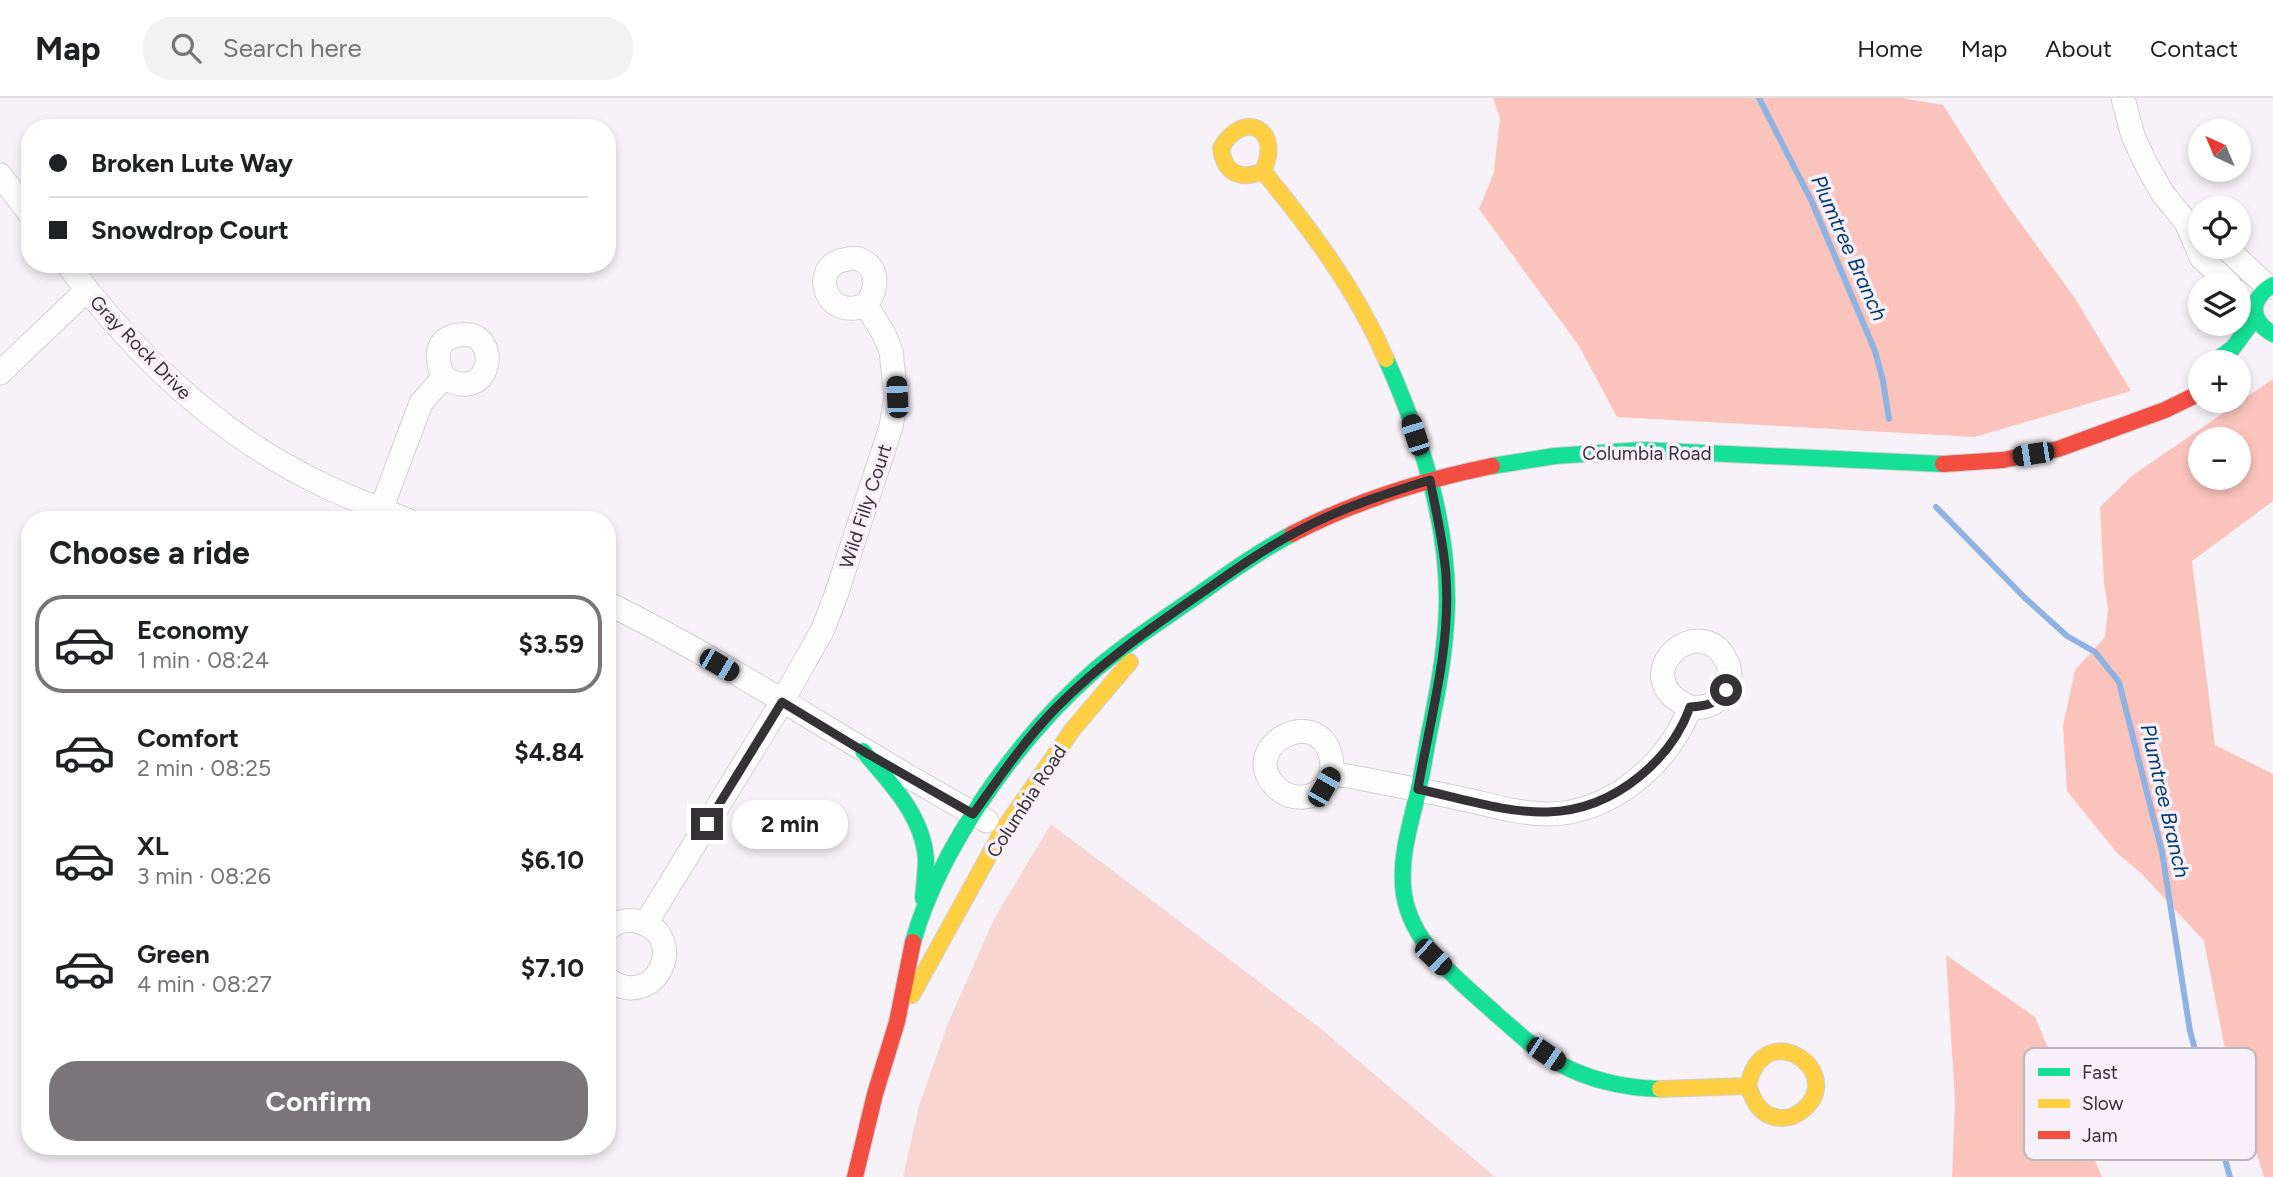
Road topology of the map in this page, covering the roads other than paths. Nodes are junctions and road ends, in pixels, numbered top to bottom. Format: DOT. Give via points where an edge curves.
graph roads {
  1 [pos="2123,98"];
  2 [pos="1263,171"];
  3 [pos="0,175"];
  4 [pos="21,202"];
  5 [pos="2188,221"];
  6 [pos="2203,259"];
  7 [pos="2239,259"];
  8 [pos="74,273"];
  9 [pos="2218,273"];
  10 [pos="2271,286"];
  11 [pos="86,290"];
  12 [pos="2251,304"];
  13 [pos="866,305"];
  14 [pos="2251,309"];
  15 [pos="2269,337"];
  16 [pos="0,373"];
  17 [pos="444,377"];
  18 [pos="2188,390"];
  19 [pos="1430,480"];
  20 [pos="371,511"];
  21 [pos="380,511"];
  22 [pos="1184,605"];
  23 [pos="616,608"];
  24 [pos="782,702"];
  25 [pos="1690,707"];
  26 [pos="863,751"];
  27 [pos="1332,773"];
  28 [pos="1418,789"];
  29 [pos="973,814"];
  30 [pos="1003,830"];
  31 [pos="921,918"];
  32 [pos="646,923"];
  33 [pos="616,924"];
  34 [pos="616,985"];
  35 [pos="898,1018"];
  36 [pos="1748,1086"];
  37 [pos="855,1177"];
  1 -- 5 [label="street" via="2147,166 2163,194"];
  2 -- 19 [label="street" via="1313,233 1361,310 1402,396"];
  3 -- 4 [label="street"];
  6 -- 9 [label="street"];
  7 -- 10 [label="street"];
  8 -- 11 [label="street, Gray Rock Drive"];
  10 -- 12 [label="street"];
  11 -- 16 [label="street"];
  11 -- 20 [label="street, Gray Rock Drive" via="118,329 201,408 275,459"];
  13 -- 24 [label="street, Wild Filly Court" via="891,351 897,397 891,427 827,618"];
  14 -- 15 [label="street"];
  17 -- 21 [label="street" via="421,403"];
  18 -- 19 [label="street, Columbia Road" via="2138,420 2085,441 1987,462 1643,450 1572,454"];
  19 -- 22 [label="street, Columbia Road" via="1299,530"];
  19 -- 28 [label="street" via="1446,576 1446,613 1444,650"];
  22 -- 29 [label="street, Columbia Road" via="1093,672 1063,701 1015,755"];
  22 -- 30 [label="street, Columbia Road" via="1073,729"];
  23 -- 24 [label="street"];
  24 -- 26 [label="street"];
  24 -- 32 [label="street, Wild Filly Court"];
  25 -- 28 [label="street" via="1682,728 1647,770 1626,788 1576,810 1549,814 1517,811"];
  26 -- 29 [label="street"];
  26 -- 31 [label="street" via="904,800 920,832 925,853"];
  27 -- 28 [label="street"];
  28 -- 36 [label="street" via="1403,845 1406,905 1433,957 1455,978 1529,1042 1590,1076 1625,1086 1668,1089"];
  29 -- 30 [label="street"];
  29 -- 31 [label="street, Columbia Road"];
  30 -- 35 [label="street, Columbia Road"];
  31 -- 35 [label="street, Columbia Road"];
  32 -- 33 [label="street"];
  32 -- 34 [label="street" via="660,935 665,949 659,974 638,988"];
  35 -- 37 [label="street, Columbia Road"];
  36 -- 36 [label="street" via="1752,1101 1775,1119 1802,1113 1816,1087 1808,1062 1783,1051 1769,1053 1755,1063"];
}
